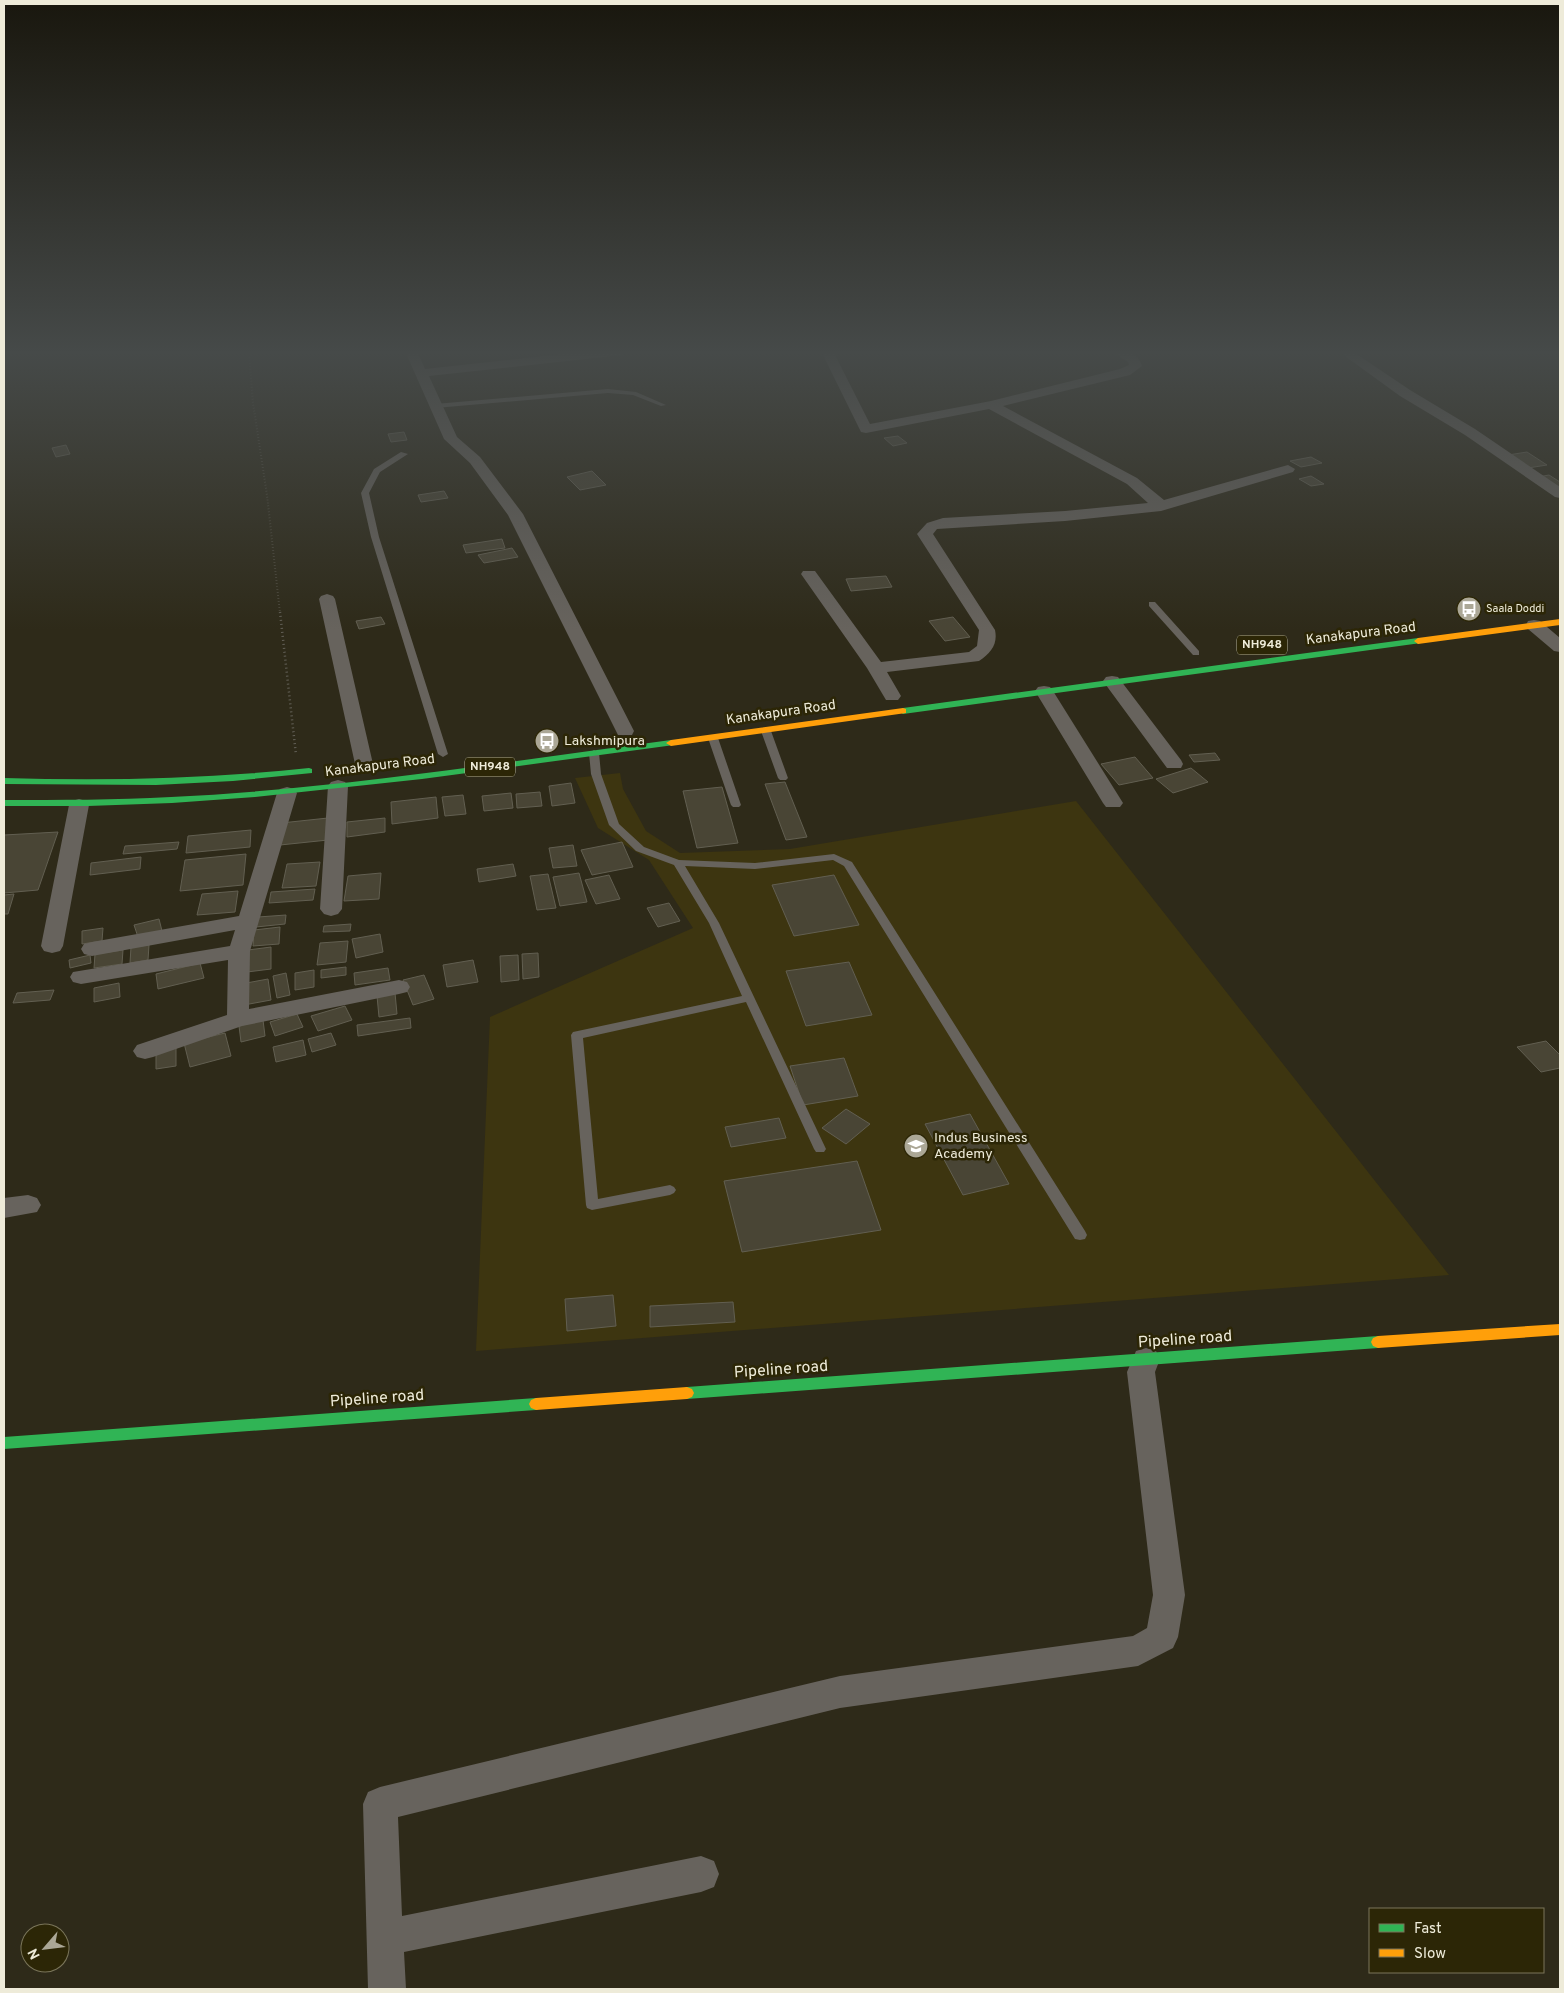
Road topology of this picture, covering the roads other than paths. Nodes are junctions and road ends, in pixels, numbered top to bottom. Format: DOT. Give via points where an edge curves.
graph roads {
  1 [pos="457,444"];
  2 [pos="1060,444"];
  3 [pos="1487,444"];
  4 [pos="404,454"];
  5 [pos="1288,469"];
  6 [pos="1560,494"];
  7 [pos="1161,506"];
  8 [pos="809,574"];
  9 [pos="327,599"];
  10 [pos="1152,604"];
  11 [pos="1560,622"];
  12 [pos="1534,625"];
  13 [pos="1560,647"];
  14 [pos="1196,653"];
  15 [pos="876,668"];
  16 [pos="1112,681"];
  17 [pos="1044,691"];
  18 [pos="897,695"];
  19 [pos="876,698"];
  20 [pos="625,731"];
  21 [pos="766,731"];
  22 [pos="713,738"];
  23 [pos="594,753"];
  24 [pos="444,754"];
  25 [pos="363,764"];
  26 [pos="1174,764"];
  27 [pos="317,770"];
  28 [pos="783,778"];
  29 [pos="4,781"];
  30 [pos="338,786"];
  31 [pos="287,793"];
  32 [pos="4,803"];
  33 [pos="1113,803"];
  34 [pos="79,805"];
  35 [pos="736,805"];
  36 [pos="678,863"];
  37 [pos="331,909"];
  38 [pos="246,921"];
  39 [pos="52,946"];
  40 [pos="92,949"];
  41 [pos="239,951"];
  42 [pos="81,977"];
  43 [pos="399,987"];
  44 [pos="749,998"];
  45 [pos="238,1020"];
  46 [pos="145,1051"];
  47 [pos="820,1149"];
  48 [pos="670,1190"];
  49 [pos="1080,1235"];
  50 [pos="1560,1329"];
  51 [pos="1146,1359"];
  52 [pos="4,1443"];
  53 [pos="701,1874"];
  54 [pos="385,1938"];
  55 [pos="387,1989"];
  1 -- 20 [label="street" via="475,460 515,514"];
  2 -- 7 [label="street" via="1132,481"];
  3 -- 6 [label="street"];
  4 -- 24 [label="lane" via="377,471 365,493 378,546"];
  5 -- 7 [label="street"];
  7 -- 15 [label="street" via="932,526 925,534 987,630 989,640 984,650 973,657"];
  8 -- 15 [label="street"];
  9 -- 25 [label="street"];
  10 -- 14 [label="lane"];
  11 -- 12 [label="main road, Kanakapura Road / NH948"];
  12 -- 13 [label="street"];
  12 -- 16 [label="main road, Kanakapura Road / NH948"];
  15 -- 18 [label="street"];
  16 -- 17 [label="main road, Kanakapura Road / NH948"];
  16 -- 26 [label="street"];
  17 -- 21 [label="main road, Kanakapura Road / NH948" via="970,697"];
  17 -- 33 [label="street"];
  18 -- 19 [label="main road"];
  21 -- 22 [label="main road, Kanakapura Road / NH948"];
  21 -- 28 [label="lane"];
  22 -- 23 [label="main road, Kanakapura Road / NH948"];
  22 -- 35 [label="lane"];
  23 -- 30 [label="main road, Kanakapura Road / NH948"];
  23 -- 36 [label="lane" via="596,774 614,825 640,849"];
  27 -- 29 [label="main road, Kanakapura Road" via="234,778 92,783"];
  30 -- 31 [label="main road, Kanakapura Road / NH948"];
  30 -- 37 [label="street"];
  31 -- 34 [label="main road, Kanakapura Road / NH948"];
  31 -- 38 [label="street"];
  32 -- 34 [label="main road, Kanakapura Road / NH948"];
  34 -- 39 [label="street"];
  36 -- 44 [label="lane" via="714,923"];
  36 -- 49 [label="lane" via="755,866 834,857 848,864"];
  38 -- 40 [label="street"];
  38 -- 41 [label="street"];
  41 -- 42 [label="street"];
  41 -- 45 [label="street"];
  43 -- 45 [label="street"];
  44 -- 47 [label="lane"];
  44 -- 48 [label="lane" via="577,1035 592,1204"];
  45 -- 46 [label="street"];
  50 -- 51 [label="main road, Pipeline road"];
  51 -- 52 [label="main road, Pipeline road"];
  51 -- 54 [label="street" via="1141,1372 1169,1595 1162,1637 1138,1651 840,1692 380,1804"];
  53 -- 54 [label="street"];
  54 -- 55 [label="street"];
}
